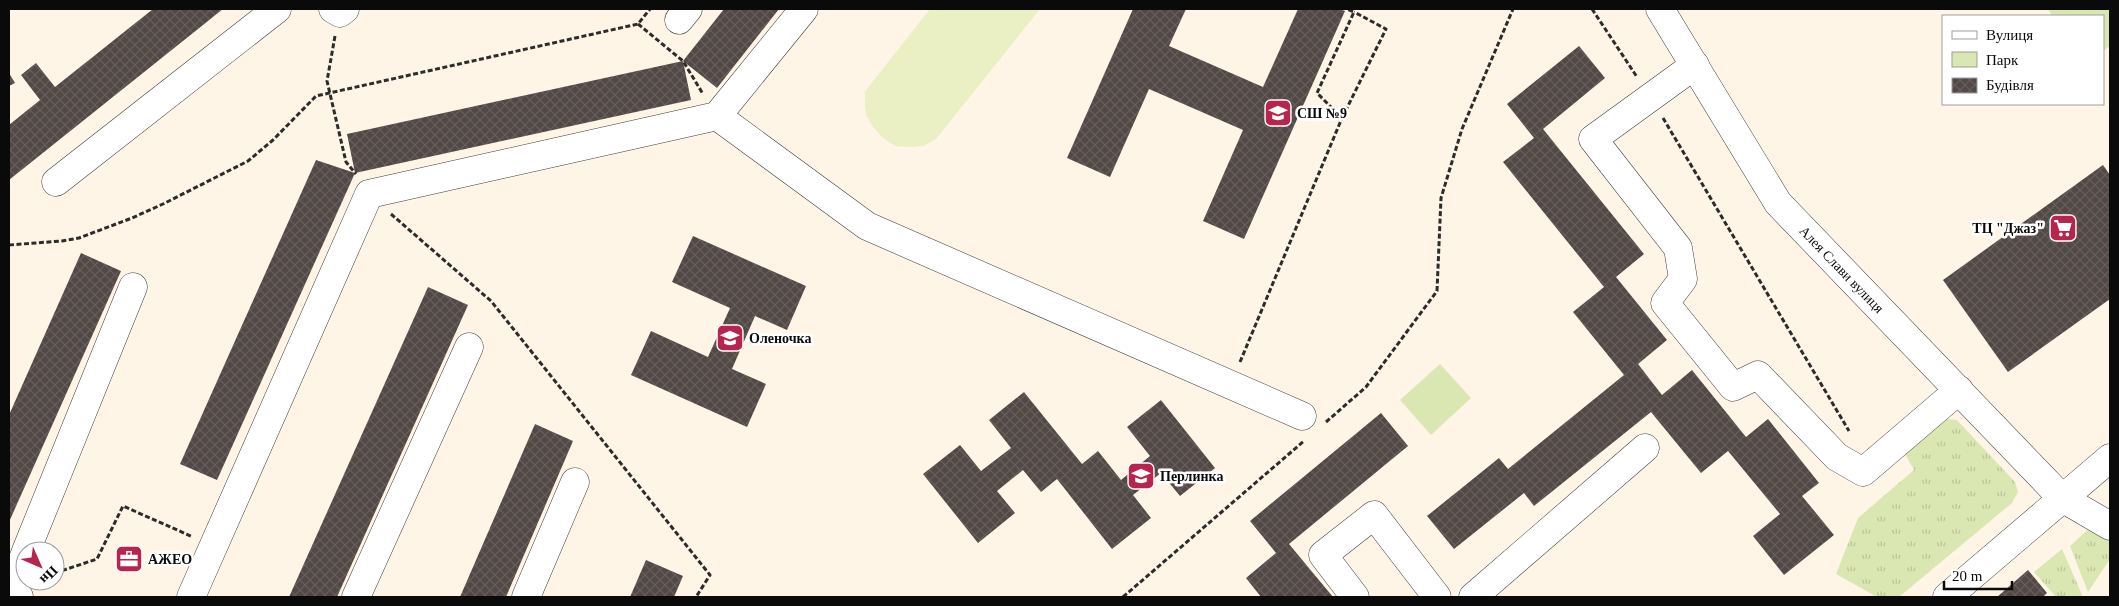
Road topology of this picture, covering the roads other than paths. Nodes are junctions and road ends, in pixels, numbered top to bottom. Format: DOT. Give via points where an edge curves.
graph roads {
  1 [pos="277,9"];
  2 [pos="804,9"];
  3 [pos="1660,9"];
  4 [pos="1695,65"];
  5 [pos="717,116"];
  6 [pos="56,182"];
  7 [pos="133,287"];
  8 [pos="468,347"];
  9 [pos="1959,390"];
  10 [pos="1310,427"];
  11 [pos="1645,448"];
  12 [pos="2110,458"];
  13 [pos="575,482"];
  14 [pos="2062,498"];
  15 [pos="2110,526"];
  16 [pos="30,541"];
  17 [pos="15,578"];
  18 [pos="19,597"];
  19 [pos="191,597"];
  20 [pos="356,597"];
  21 [pos="526,597"];
  22 [pos="1356,597"];
  23 [pos="1437,597"];
  24 [pos="1473,597"];
  25 [pos="1946,597"];
  1 -- 6 [label="street"];
  2 -- 5 [label="street"];
  3 -- 4 [label="street, Алея Слави вулиця"];
  4 -- 9 [label="street, Алея Слави вулиця" via="1778,203"];
  4 -- 9 [label="street" via="1593,139 1678,248 1683,279 1665,303 1733,387 1758,374 1837,457 1863,472"];
  5 -- 10 [label="street" via="867,226 1230,385"];
  5 -- 19 [label="street" via="369,194"];
  7 -- 16 [label="street"];
  8 -- 20 [label="street"];
  9 -- 14 [label="street, Алея Слави вулиця"];
  11 -- 24 [label="street"];
  12 -- 14 [label="street"];
  13 -- 21 [label="street"];
  14 -- 15 [label="street, Алея Слави вулиця"];
  14 -- 25 [label="street"];
  17 -- 18 [label="street" via="11,588"];
  22 -- 23 [label="street" via="1323,555 1374,514"];
}
